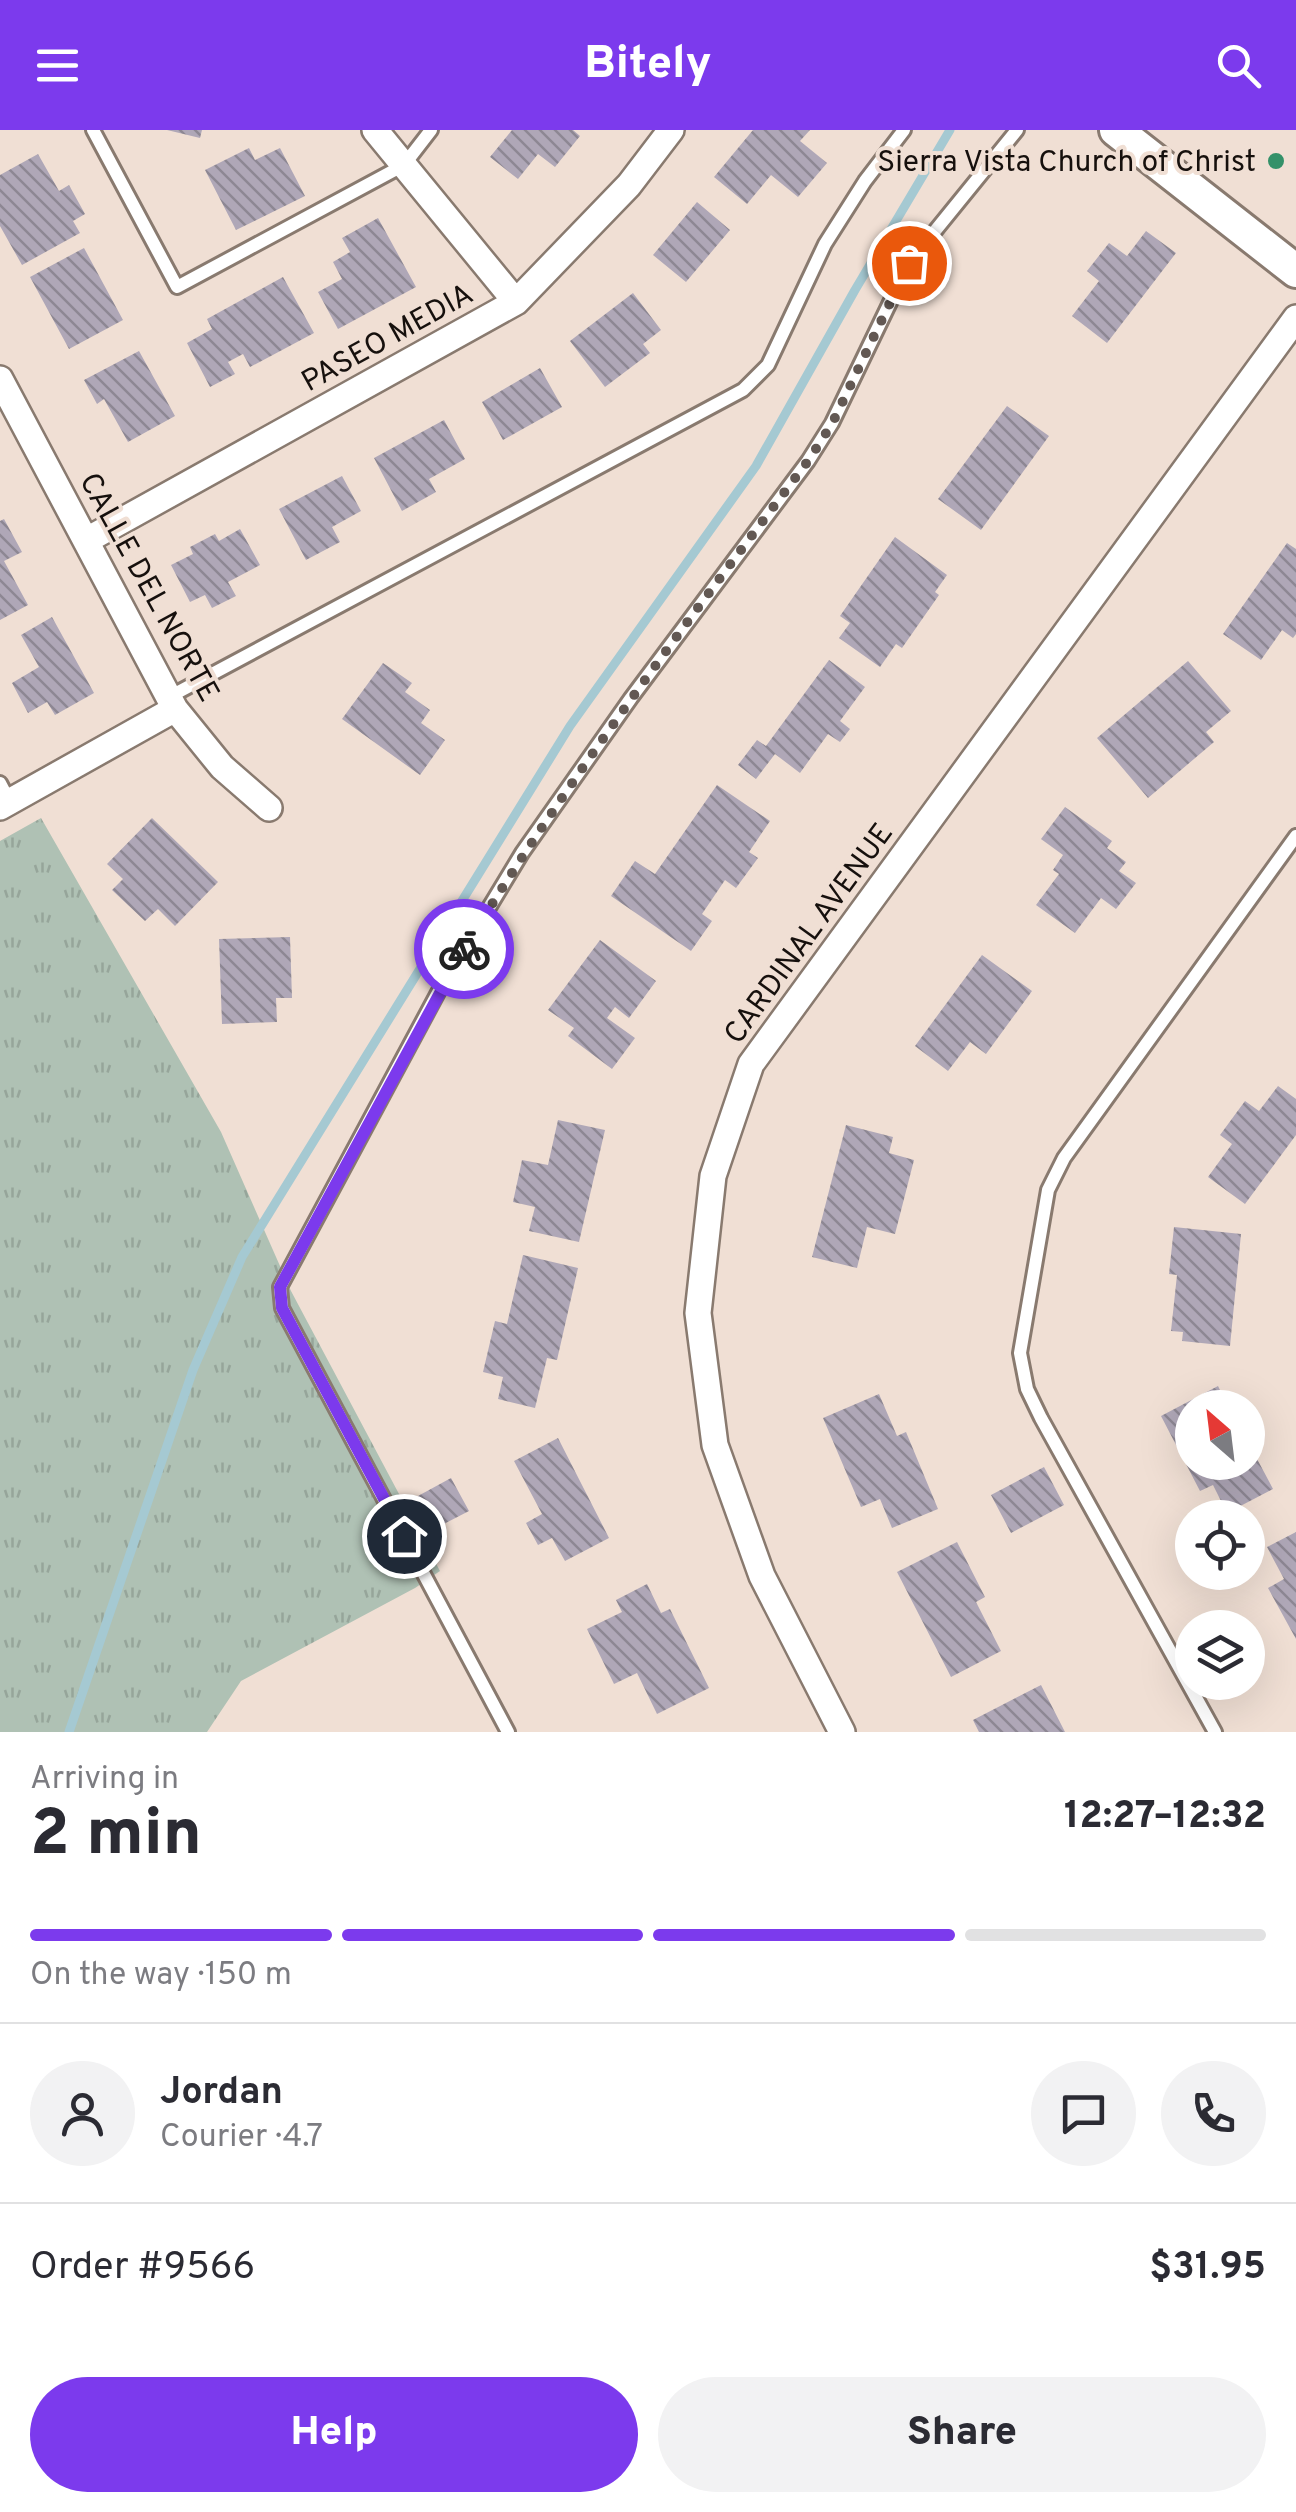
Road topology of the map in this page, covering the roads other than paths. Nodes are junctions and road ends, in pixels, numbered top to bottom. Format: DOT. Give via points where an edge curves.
graph roads {
  1 [pos="93,130"];
  2 [pos="375,130"];
  3 [pos="432,130"];
  4 [pos="670,130"];
  5 [pos="904,130"];
  6 [pos="1017,130"];
  7 [pos="1116,130"];
  8 [pos="404,165"];
  9 [pos="1296,271"];
  10 [pos="516,302"];
  11 [pos="1296,318"];
  12 [pos="0,379"];
  13 [pos="87,540"];
  14 [pos="172,703"];
  15 [pos="3,797"];
  16 [pos="268,808"];
  17 [pos="1296,836"];
  18 [pos="508,1732"];
  19 [pos="842,1732"];
  20 [pos="1215,1732"];
  1 -- 8 [label="lane" via="177,287"];
  2 -- 8 [label="street"];
  3 -- 8 [label="lane"];
  4 -- 10 [label="street, PASEO MEDIA" via="629,185"];
  5 -- 14 [label="lane" via="825,244 768,365 744,390"];
  6 -- 18 [label="lane" via="909,263 808,461 522,853 441,987 280,1287 282,1308"];
  7 -- 9 [label="street"];
  8 -- 10 [label="street"];
  10 -- 13 [label="street, PASEO MEDIA"];
  11 -- 19 [label="street, CARDINAL AVENUE" via="751,1064 713,1176 698,1313 715,1444 762,1576"];
  12 -- 13 [label="street, CALLE DEL NORTE"];
  13 -- 14 [label="street, CALLE DEL NORTE"];
  14 -- 15 [label="street"];
  14 -- 16 [label="street, CALLE DEL NORTE" via="222,767"];
  17 -- 20 [label="lane" via="1064,1158 1048,1190 1020,1353 1027,1389"];
}
